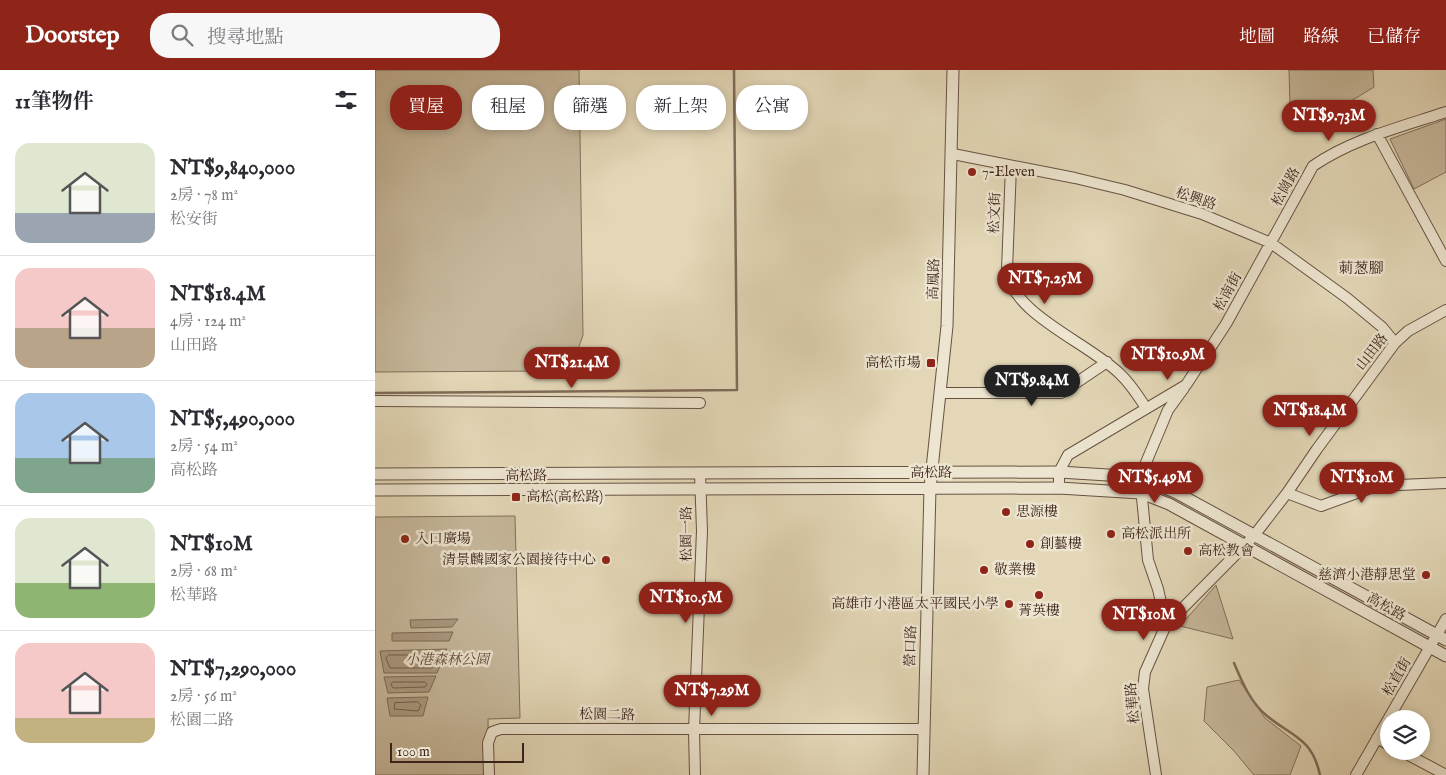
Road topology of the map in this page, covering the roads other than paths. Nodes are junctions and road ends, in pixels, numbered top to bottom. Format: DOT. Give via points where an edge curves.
graph roads {
  1 [pos="953,70"];
  2 [pos="1446,112"];
  3 [pos="1377,134"];
  4 [pos="953,154"];
  5 [pos="1011,166"];
  6 [pos="1271,243"];
  7 [pos="1446,261"];
  8 [pos="1446,310"];
  9 [pos="1395,343"];
  10 [pos="1107,362"];
  11 [pos="1186,385"];
  12 [pos="940,393"];
  13 [pos="375,401"];
  14 [pos="700,403"];
  15 [pos="1146,408"];
  16 [pos="931,472"];
  17 [pos="1059,472"];
  18 [pos="700,473"];
  19 [pos="375,474"];
  20 [pos="1140,477"];
  21 [pos="1446,483"];
  22 [pos="930,488"];
  23 [pos="1059,488"];
  24 [pos="375,490"];
  25 [pos="700,490"];
  26 [pos="1141,493"];
  27 [pos="1287,493"];
  28 [pos="1253,536"];
  29 [pos="1245,546"];
  30 [pos="1446,619"];
  31 [pos="1166,626"];
  32 [pos="1442,637"];
  33 [pos="1430,647"];
  34 [pos="1446,656"];
  35 [pos="924,729"];
  36 [pos="694,730"];
  37 [pos="1377,738"];
  38 [pos="1380,740"];
  39 [pos="1418,760"];
  40 [pos="489,775"];
  41 [pos="695,775"];
  42 [pos="923,775"];
  43 [pos="1156,775"];
  44 [pos="1356,775"];
  45 [pos="1446,775"];
  1 -- 4 [label="street, 高鳳路"];
  2 -- 3 [label="street, 松崗路"];
  3 -- 6 [label="street, 松崗路" via="1313,166"];
  3 -- 7 [label="street"];
  4 -- 5 [label="street, 松興路"];
  4 -- 12 [label="street, 高鳳路" via="947,326"];
  5 -- 6 [label="street, 松興路" via="1125,190 1202,214"];
  5 -- 10 [label="street, 松文街" via="1008,282 1033,313"];
  6 -- 9 [label="street, 松興路" via="1382,326"];
  6 -- 11 [label="street, 松南街" via="1226,324"];
  8 -- 9 [label="street, 山田路" via="1408,331"];
  9 -- 27 [label="street, 山田路"];
  10 -- 12 [label="street" via="1061,393"];
  10 -- 15 [label="street, 松文街" via="1121,374"];
  11 -- 15 [label="street, 松南街"];
  11 -- 20 [label="street" via="1168,410"];
  12 -- 16 [label="street, 高鳳路"];
  13 -- 14 [label="street"];
  15 -- 17 [label="street, 松南街" via="1068,456"];
  16 -- 17 [label="street, 高松路"];
  16 -- 18 [label="street, 高松路"];
  16 -- 22 [label="street, 高鳳路"];
  17 -- 20 [label="street, 高松路"];
  17 -- 23 [label="street"];
  18 -- 19 [label="street, 高松路"];
  18 -- 25 [label="street, 松園一路"];
  20 -- 26 [label="street"];
  20 -- 28 [label="street, 高松路" via="1177,493"];
  21 -- 27 [label="street" via="1376,486 1321,506"];
  22 -- 23 [label="street, 高松路"];
  22 -- 25 [label="street, 高松路"];
  22 -- 35 [label="street, 營口路"];
  23 -- 26 [label="street, 高松路"];
  24 -- 25 [label="street, 高松路"];
  25 -- 36 [label="street, 松園一路" via="702,531"];
  26 -- 29 [label="street, 高松路" via="1169,504"];
  26 -- 31 [label="street" via="1148,560 1159,589"];
  27 -- 28 [label="street, 山田路"];
  28 -- 29 [label="street, 山田路"];
  28 -- 32 [label="street, 高松路"];
  29 -- 31 [label="street, 松華路"];
  29 -- 33 [label="street, 高松路"];
  30 -- 32 [label="street, 松直街"];
  31 -- 43 [label="street, 松華路" via="1145,672 1143,689"];
  32 -- 33 [label="street, 松直街"];
  33 -- 34 [label="street, 高松路"];
  33 -- 37 [label="street, 松直街"];
  35 -- 36 [label="street, 松園二路"];
  35 -- 42 [label="street, 營口路"];
  36 -- 40 [label="street, 松園二路" via="501,728 492,732 488,743"];
  36 -- 41 [label="street, 松園一路"];
  37 -- 38 [label="street"];
  37 -- 44 [label="street, 松直街"];
  39 -- 45 [label="street"];
}
